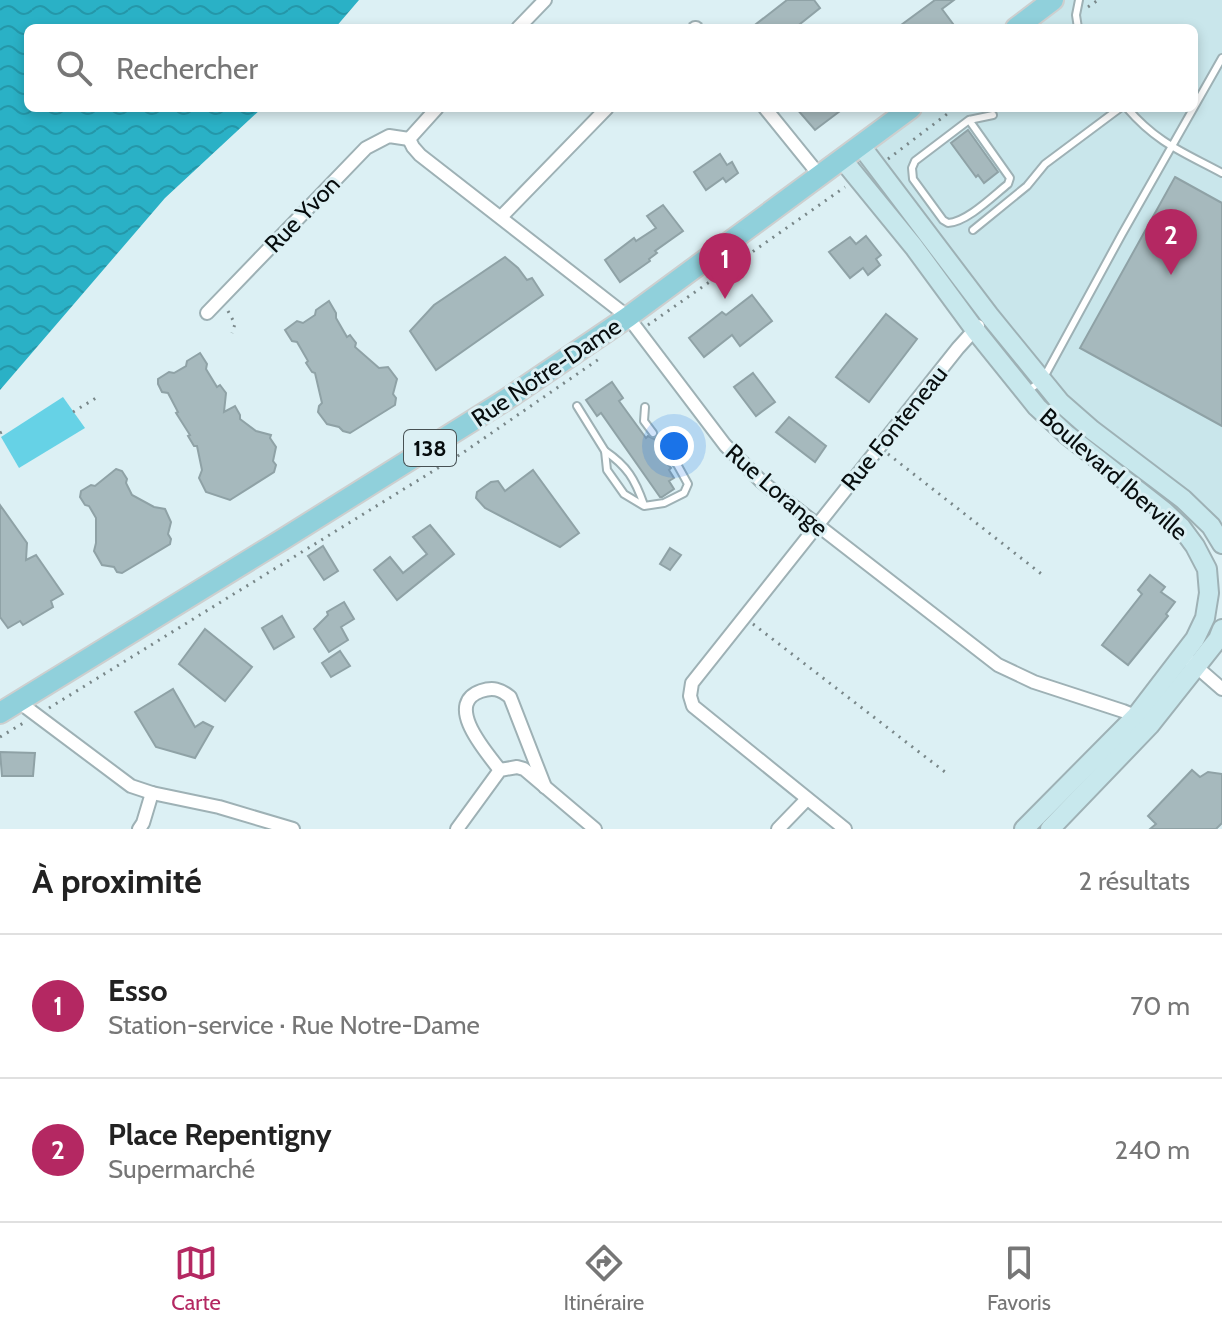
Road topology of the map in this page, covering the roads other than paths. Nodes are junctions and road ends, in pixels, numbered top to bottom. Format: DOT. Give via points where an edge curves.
graph roads {
  1 [pos="545,0"];
  2 [pos="1079,0"];
  3 [pos="1044,3"];
  4 [pos="522,24"];
  5 [pos="1020,24"];
  6 [pos="1077,24"];
  7 [pos="1222,58"];
  8 [pos="1198,101"];
  9 [pos="433,112"];
  10 [pos="603,112"];
  11 [pos="768,112"];
  12 [pos="906,112"];
  13 [pos="1115,112"];
  14 [pos="1131,112"];
  15 [pos="1192,112"];
  16 [pos="993,115"];
  17 [pos="969,120"];
  18 [pos="409,139"];
  19 [pos="861,146"];
  20 [pos="1172,147"];
  21 [pos="843,160"];
  22 [pos="1222,173"];
  23 [pos="820,176"];
  24 [pos="971,213"];
  25 [pos="501,217"];
  26 [pos="980,225"];
  27 [pos="973,230"];
  28 [pos="207,313"];
  29 [pos="989,315"];
  30 [pos="634,324"];
  31 [pos="975,330"];
  32 [pos="1042,381"];
  33 [pos="1025,392"];
  34 [pos="577,406"];
  35 [pos="645,407"];
  36 [pos="653,433"];
  37 [pos="663,446"];
  38 [pos="605,451"];
  39 [pos="644,506"];
  40 [pos="816,525"];
  41 [pos="1222,544"];
  42 [pos="1215,573"];
  43 [pos="1222,629"];
  44 [pos="1183,654"];
  45 [pos="1196,668"];
  46 [pos="1222,689"];
  47 [pos="19,702"];
  48 [pos="0,713"];
  49 [pos="1143,720"];
  50 [pos="500,770"];
  51 [pos="545,787"];
  52 [pos="152,793"];
  53 [pos="807,799"];
  54 [pos="139,829"];
  55 [pos="293,829"];
  56 [pos="457,829"];
  57 [pos="595,829"];
  58 [pos="778,829"];
  59 [pos="845,829"];
  60 [pos="1024,829"];
  61 [pos="1050,829"];
  1 -- 4 [label="street"];
  2 -- 6 [label="lane"];
  3 -- 5 [label="main road"];
  7 -- 8 [label="lane"];
  9 -- 18 [label="street"];
  10 -- 25 [label="street"];
  11 -- 23 [label="street"];
  12 -- 19 [label="main road, Rue Notre-Dame / 138"];
  13 -- 26 [label="lane" via="1045,164"];
  14 -- 20 [label="lane"];
  15 -- 20 [label="lane"];
  16 -- 17 [label="lane"];
  17 -- 24 [label="lane" via="1010,178"];
  17 -- 24 [label="lane" via="915,161 912,173 943,220 955,223"];
  18 -- 25 [label="street, Rue Lorange" via="420,155"];
  18 -- 28 [label="street, Rue Yvon" via="389,136 366,148"];
  19 -- 21 [label="main road, Rue Notre-Dame / 138"];
  19 -- 29 [label="street, Boulevard Iberville"];
  20 -- 22 [label="lane"];
  20 -- 32 [label="lane"];
  21 -- 23 [label="main road, Rue Notre-Dame / 138"];
  21 -- 31 [label="street, Boulevard Iberville"];
  23 -- 30 [label="main road, Rue Notre-Dame / 138"];
  24 -- 26 [label="lane"];
  25 -- 30 [label="street, Rue Lorange"];
  26 -- 27 [label="lane"];
  29 -- 31 [label="street, Rue Fonteneau"];
  29 -- 32 [label="street, Boulevard Iberville"];
  30 -- 40 [label="street, Rue Lorange" via="725,445"];
  30 -- 47 [label="main road, Rue Notre-Dame / 138"];
  31 -- 33 [label="street, Boulevard Iberville"];
  31 -- 40 [label="street, Rue Fonteneau"];
  32 -- 33 [label="lane"];
  32 -- 41 [label="street, Boulevard Iberville" via="1092,430 1183,499"];
  33 -- 42 [label="street, Boulevard Iberville" via="1056,425 1181,527"];
  34 -- 38 [label="lane"];
  35 -- 36 [label="lane" via="644,421"];
  37 -- 39 [label="lane" via="688,484 684,493 664,503"];
  38 -- 39 [label="lane" via="636,483"];
  38 -- 39 [label="lane" via="607,470 624,494"];
  40 -- 49 [label="street, Rue Lorange" via="998,665"];
  40 -- 53 [label="street, Rue Fonteneau" via="692,683 690,696 693,706"];
  42 -- 44 [label="street, Boulevard Iberville" via="1205,618"];
  43 -- 45 [label="street, Boulevard Iberville"];
  44 -- 45 [label="street"];
  44 -- 49 [label="street, Boulevard Iberville"];
  45 -- 46 [label="street"];
  45 -- 49 [label="street, Boulevard Iberville"];
  47 -- 48 [label="main road, Rue Notre-Dame / 138"];
  47 -- 52 [label="street" via="131,786"];
  49 -- 60 [label="street, Boulevard Iberville"];
  49 -- 61 [label="street, Boulevard Iberville"];
  50 -- 51 [label="street" via="524,769"];
  50 -- 51 [label="street" via="473,732 465,710 476,692 492,688 510,697"];
  50 -- 56 [label="street"];
  51 -- 57 [label="street"];
  52 -- 54 [label="street"];
  52 -- 55 [label="street"];
  53 -- 58 [label="street"];
  53 -- 59 [label="street"];
}
